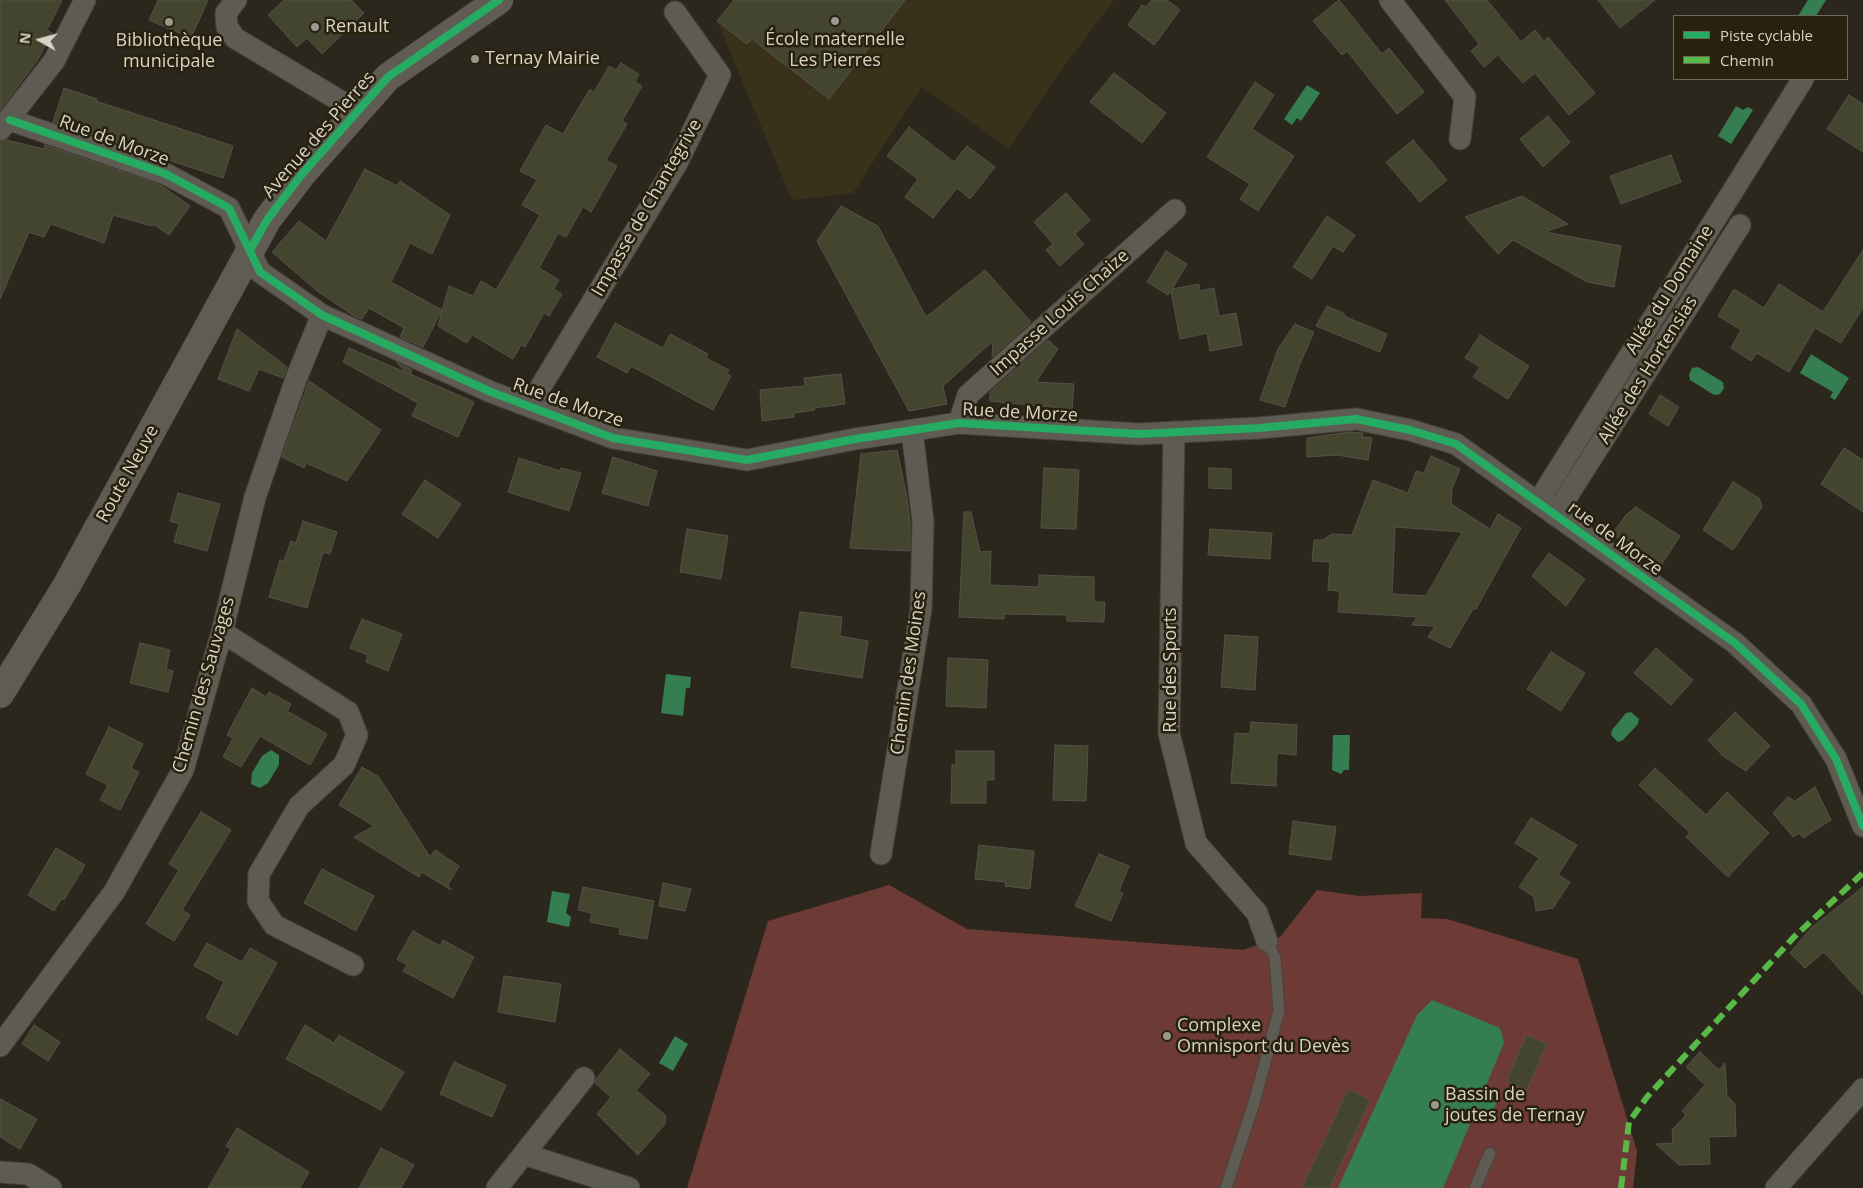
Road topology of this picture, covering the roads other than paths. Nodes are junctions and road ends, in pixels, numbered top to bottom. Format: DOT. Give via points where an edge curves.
graph roads {
  1 [pos="85,0"];
  2 [pos="236,0"];
  3 [pos="1390,0"];
  4 [pos="488,3"];
  5 [pos="675,12"];
  6 [pos="1802,80"];
  7 [pos="357,111"];
  8 [pos="5,125"];
  9 [pos="1460,139"];
  10 [pos="1175,210"];
  11 [pos="1740,225"];
  12 [pos="250,250"];
  13 [pos="322,315"];
  14 [pos="529,406"];
  15 [pos="959,423"];
  16 [pos="1258,428"];
  17 [pos="912,431"];
  18 [pos="1174,432"];
  19 [pos="1538,502"];
  20 [pos="1555,515"];
  21 [pos="222,632"];
  22 [pos="0,694"];
  23 [pos="1863,826"];
  24 [pos="881,854"];
  25 [pos="1268,941"];
  26 [pos="353,965"];
  27 [pos="0,1046"];
  28 [pos="584,1078"];
  29 [pos="1863,1089"];
  30 [pos="524,1154"];
  31 [pos="1490,1154"];
  32 [pos="0,1172"];
  33 [pos="51,1188"];
  34 [pos="497,1188"];
  35 [pos="629,1188"];
  36 [pos="1226,1188"];
  37 [pos="1475,1188"];
  38 [pos="1776,1188"];
  1 -- 8 [label="street" via="54,61"];
  2 -- 7 [label="street" via="226,13 226,27 235,38"];
  3 -- 9 [label="street" via="1465,97"];
  4 -- 7 [label="street, Avenue des Pierres" via="388,77"];
  5 -- 14 [label="street, Impasse de Chantegrive" via="720,75 677,163"];
  6 -- 19 [label="street, Allée du Domaine"];
  7 -- 12 [label="street, Avenue des Pierres" via="266,220"];
  8 -- 12 [label="street, Rue de Morze" via="166,174 229,208"];
  10 -- 15 [label="street, Impasse Louis Chaize" via="968,395"];
  11 -- 20 [label="street, Allée des Hortensias"];
  12 -- 13 [label="street, Rue de Morze" via="260,272"];
  12 -- 22 [label="street, Route Neuve" via="67,585"];
  13 -- 14 [label="street, Rue de Morze"];
  13 -- 21 [label="street, Chemin des Sauvages" via="255,497"];
  14 -- 17 [label="street, Rue de Morze" via="613,438 747,460"];
  15 -- 17 [label="street, Rue de Morze"];
  15 -- 18 [label="street, Rue de Morze" via="1132,434"];
  16 -- 18 [label="street, Rue de Morze"];
  16 -- 19 [label="street, rue de Morze" via="1356,419 1410,430 1456,444"];
  17 -- 24 [label="street, Chemin des Moines" via="923,521 921,609"];
  18 -- 25 [label="street, Rue des Sports" via="1169,733 1196,843 1257,913"];
  19 -- 20 [label="street, rue de Morze"];
  20 -- 23 [label="street, rue de Morze" via="1735,643 1801,704 1836,760"];
  21 -- 26 [label="street" via="348,712 357,735 344,765 299,806 259,874 258,901 274,925"];
  21 -- 27 [label="street, Chemin des Sauvages" via="183,770 114,892"];
  25 -- 36 [label="lane" via="1275,958 1279,1011"];
  28 -- 30 [label="street"];
  29 -- 38 [label="street"];
  30 -- 34 [label="street"];
  30 -- 35 [label="street"];
  31 -- 37 [label="lane"];
  32 -- 33 [label="street" via="28,1174"];
}
